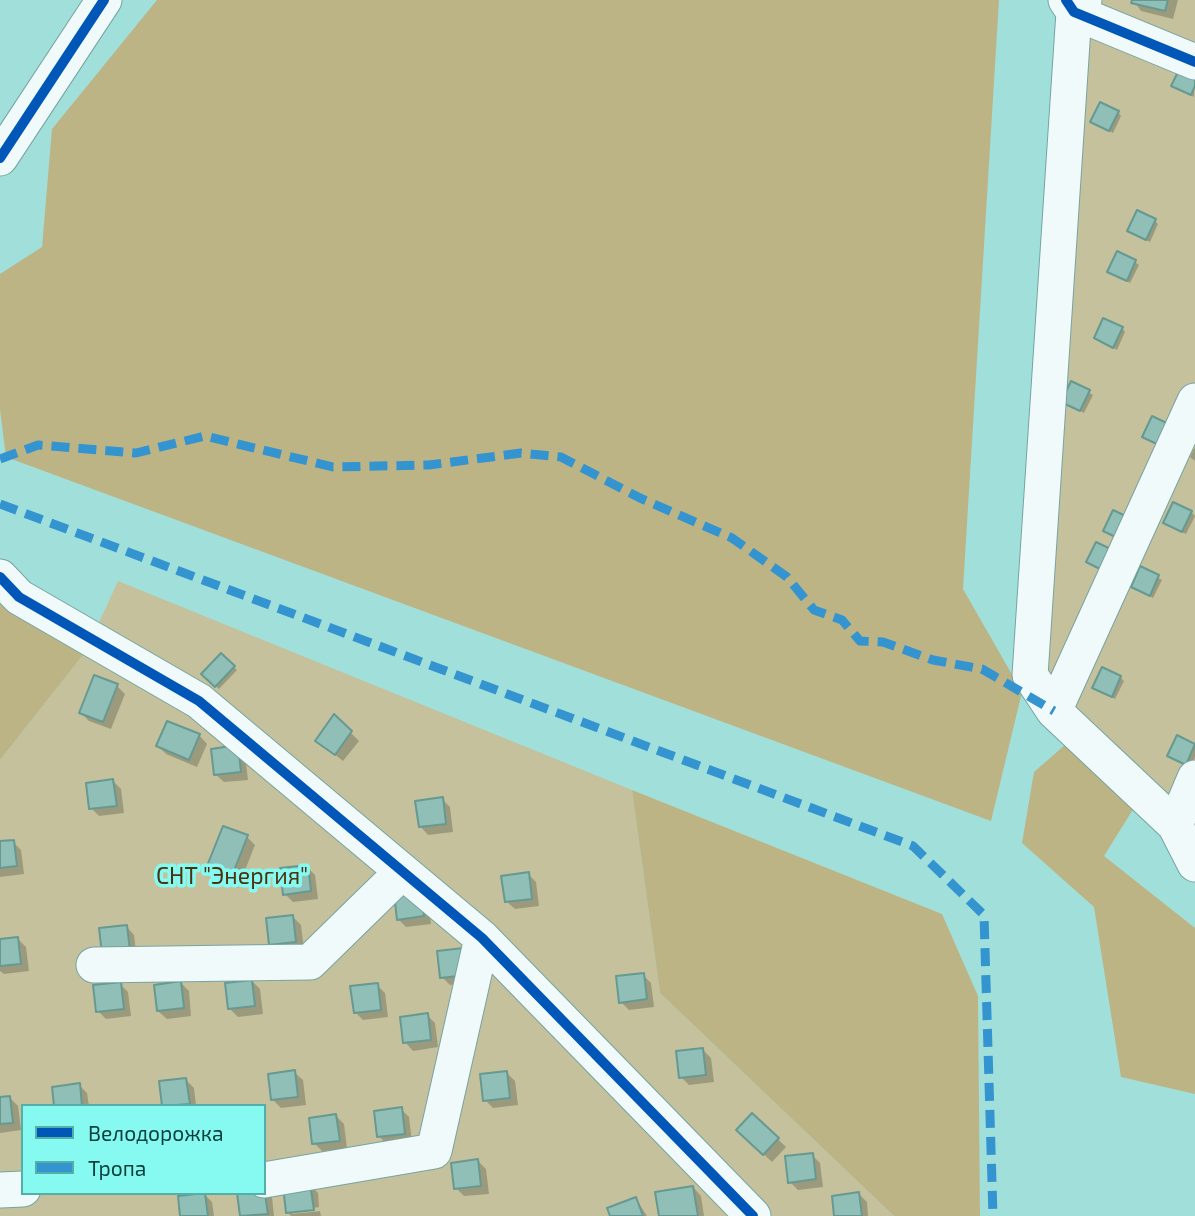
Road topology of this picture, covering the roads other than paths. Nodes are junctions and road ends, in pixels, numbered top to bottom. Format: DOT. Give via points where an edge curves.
graph roads {
  1 [pos="104,0"];
  2 [pos="1075,4"];
  3 [pos="1195,62"];
  4 [pos="0,158"];
  5 [pos="1195,401"];
  6 [pos="0,577"];
  7 [pos="1054,710"];
  8 [pos="1195,778"];
  9 [pos="1175,825"];
  10 [pos="1195,864"];
  11 [pos="401,873"];
  12 [pos="482,939"];
  13 [pos="94,965"];
  14 [pos="266,1180"];
  15 [pos="0,1189"];
  16 [pos="21,1189"];
  17 [pos="739,1212"];
  1 -- 4 [label="street"];
  2 -- 3 [label="street"];
  2 -- 7 [label="street" via="1030,675"];
  5 -- 7 [label="street"];
  6 -- 11 [label="street" via="19,597 199,701"];
  7 -- 9 [label="street"];
  8 -- 9 [label="street"];
  9 -- 10 [label="street"];
  11 -- 12 [label="street"];
  11 -- 13 [label="street" via="310,962"];
  12 -- 14 [label="street" via="434,1151"];
  12 -- 17 [label="street"];
  15 -- 16 [label="street"];
}
